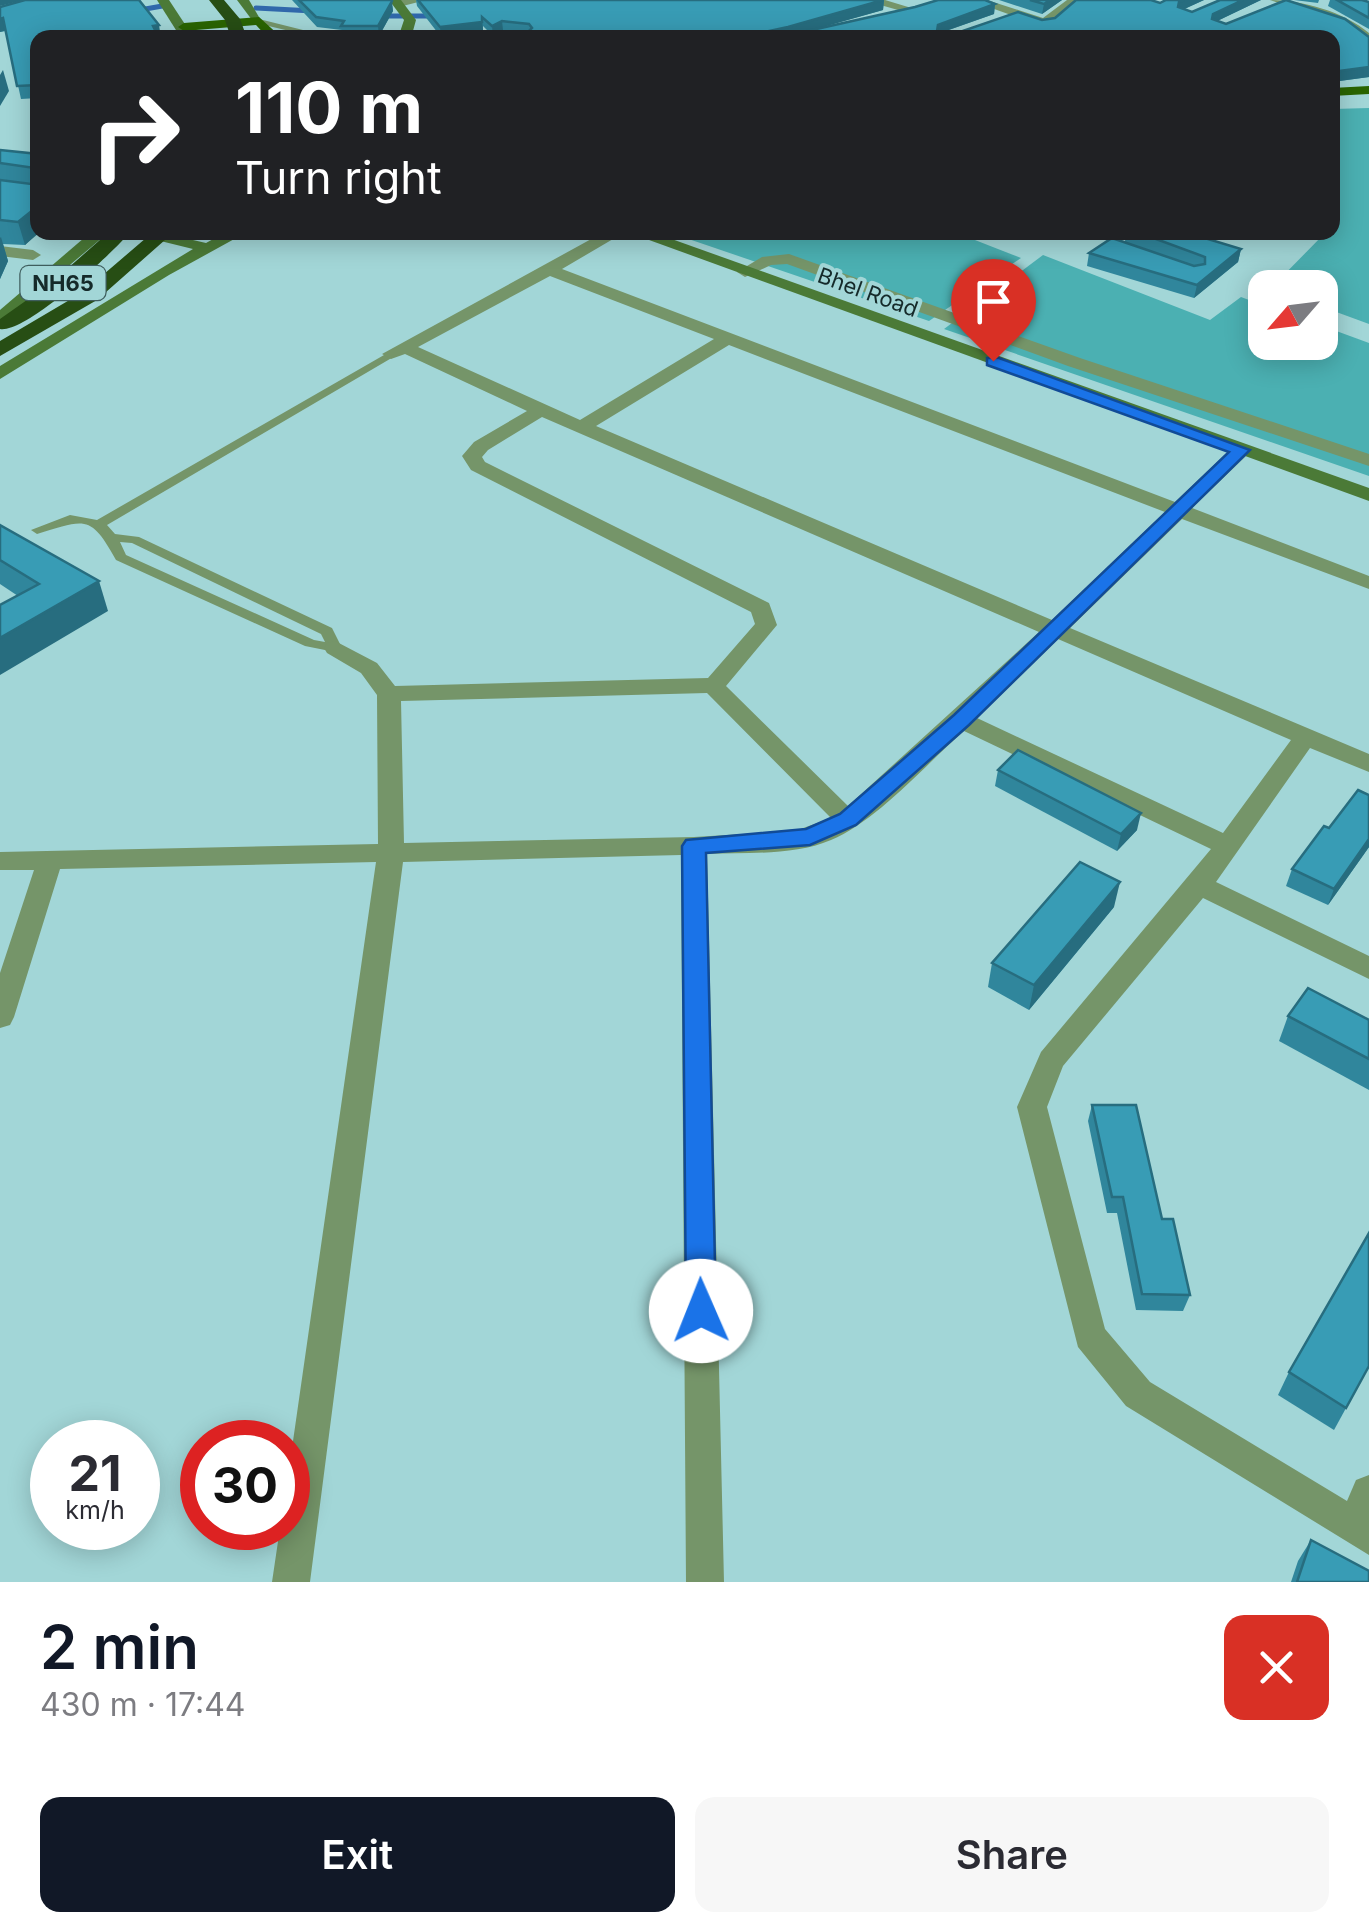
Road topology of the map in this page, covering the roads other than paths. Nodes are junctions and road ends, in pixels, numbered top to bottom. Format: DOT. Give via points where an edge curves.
graph roads {
  1 [pos="162,0"];
  2 [pos="420,0"];
  3 [pos="869,0"];
  4 [pos="975,0"];
  5 [pos="1074,0"];
  6 [pos="398,3"];
  7 [pos="1279,3"];
  8 [pos="210,5"];
  9 [pos="927,6"];
  10 [pos="912,10"];
  11 [pos="251,11"];
  12 [pos="1014,15"];
  13 [pos="875,19"];
  14 [pos="997,21"];
  15 [pos="857,24"];
  16 [pos="182,28"];
  17 [pos="216,30"];
  18 [pos="237,30"];
  19 [pos="269,30"];
  20 [pos="307,30"];
  21 [pos="407,30"];
  22 [pos="837,30"];
  23 [pos="1369,40"];
  24 [pos="1369,90"];
  25 [pos="1340,95"];
  26 [pos="1340,96"];
  27 [pos="1369,98"];
  28 [pos="92,240"];
  29 [pos="112,240"];
  30 [pos="156,240"];
  31 [pos="170,240"];
  32 [pos="224,240"];
  33 [pos="602,240"];
  34 [pos="657,240"];
  35 [pos="1116,240"];
  36 [pos="209,248"];
  37 [pos="0,251"];
  38 [pos="1137,254"];
  39 [pos="34,255"];
  40 [pos="549,270"];
  41 [pos="746,272"];
  42 [pos="0,318"];
  43 [pos="0,329"];
  44 [pos="726,339"];
  45 [pos="0,350"];
  46 [pos="398,351"];
  47 [pos="0,374"];
  48 [pos="541,410"];
  49 [pos="581,427"];
  50 [pos="1241,450"];
  51 [pos="1369,460"];
  52 [pos="1369,496"];
  53 [pos="1180,513"];
  54 [pos="99,524"];
  55 [pos="37,530"];
  56 [pos="1369,584"];
  57 [pos="1056,630"];
  58 [pos="335,648"];
  59 [pos="714,685"];
  60 [pos="389,694"];
  61 [pos="961,720"];
  62 [pos="1306,737"];
  63 [pos="1369,764"];
  64 [pos="848,820"];
  65 [pos="694,846"];
  66 [pos="1227,846"];
  67 [pos="391,851"];
  68 [pos="50,859"];
  69 [pos="0,861"];
  70 [pos="1199,886"];
  71 [pos="1369,968"];
  72 [pos="0,1017"];
  73 [pos="1369,1493"];
  74 [pos="1362,1532"];
  75 [pos="291,1582"];
  76 [pos="705,1582"];
  1 -- 16 [label="street"];
  2 -- 6 [label="street"];
  3 -- 10 [label="street"];
  4 -- 12 [label="street"];
  5 -- 12 [label="street" via="1049,21"];
  6 -- 21 [label="street" via="410,20"];
  7 -- 23 [label="street" via="1342,20"];
  8 -- 17 [label="highway"];
  8 -- 18 [label="highway"];
  9 -- 10 [label="street"];
  10 -- 13 [label="street"];
  11 -- 16 [label="main road"];
  11 -- 19 [label="main road"];
  11 -- 20 [label="lane"];
  12 -- 14 [label="street"];
  15 -- 22 [label="street"];
  24 -- 25 [label="main road"];
  26 -- 27 [label="main road"];
  28 -- 42 [label="street"];
  29 -- 43 [label="highway, NH65"];
  30 -- 45 [label="highway, NH65" via="90,296"];
  31 -- 36 [label="street"];
  32 -- 36 [label="street"];
  33 -- 40 [label="street"];
  34 -- 41 [label="street, Bhel Road"];
  35 -- 38 [label="lane"];
  36 -- 47 [label="street"];
  37 -- 39 [label="street"];
  40 -- 44 [label="street"];
  40 -- 46 [label="street"];
  41 -- 50 [label="street, Bhel Road"];
  41 -- 51 [label="street" via="777,258 802,262"];
  44 -- 49 [label="street"];
  44 -- 53 [label="street"];
  46 -- 48 [label="street"];
  46 -- 54 [label="lane"];
  48 -- 49 [label="street"];
  48 -- 59 [label="street" via="481,446 472,456 478,466 762,608 766,625"];
  49 -- 57 [label="street"];
  50 -- 52 [label="street, Bhel Road"];
  50 -- 53 [label="street"];
  53 -- 56 [label="street"];
  53 -- 57 [label="street"];
  54 -- 55 [label="lane" via="70,519"];
  54 -- 58 [label="lane" via="121,557 310,643"];
  57 -- 61 [label="street"];
  57 -- 62 [label="street"];
  58 -- 60 [label="street" via="370,668"];
  59 -- 60 [label="street"];
  59 -- 64 [label="street"];
  60 -- 67 [label="street"];
  61 -- 64 [label="street"];
  61 -- 66 [label="street"];
  62 -- 63 [label="street"];
  62 -- 66 [label="street"];
  64 -- 65 [label="street" via="810,837"];
  65 -- 67 [label="street"];
  65 -- 76 [label="street"];
  66 -- 70 [label="street"];
  67 -- 68 [label="street"];
  67 -- 75 [label="street"];
  68 -- 69 [label="street"];
  68 -- 72 [label="street"];
  70 -- 71 [label="street"];
  70 -- 74 [label="street" via="1051,1060 1032,1107 1090,1336 1138,1394"];
  73 -- 74 [label="street"];
}
